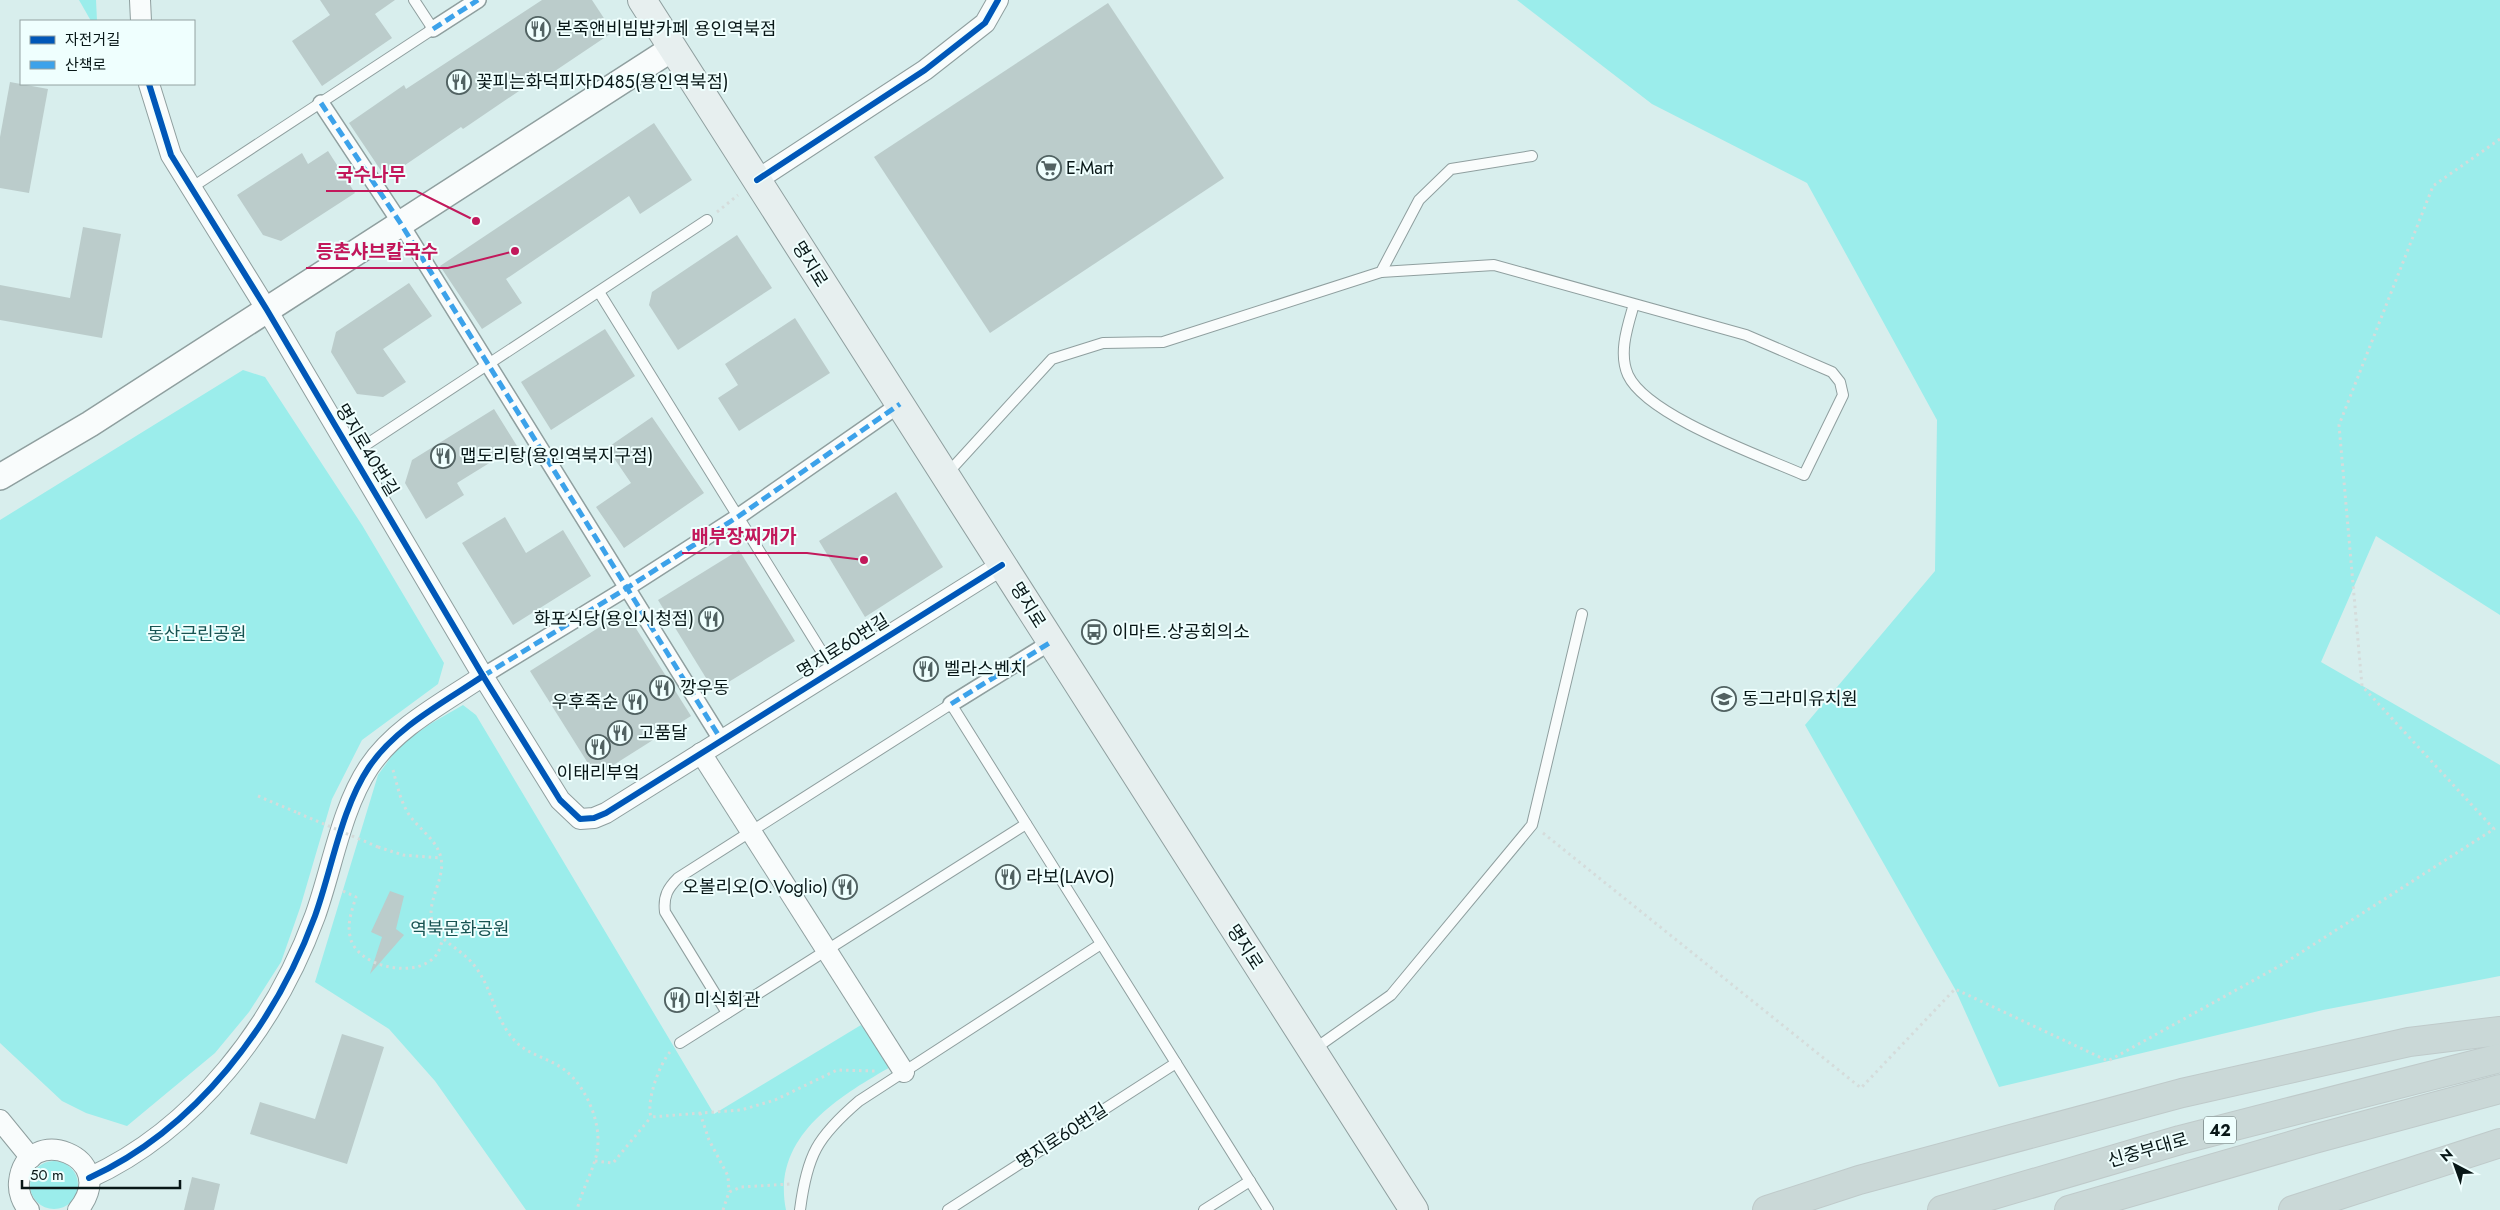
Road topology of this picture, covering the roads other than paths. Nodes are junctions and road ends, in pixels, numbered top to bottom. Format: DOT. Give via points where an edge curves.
graph roads {
  1 [pos="140,0"];
  2 [pos="414,0"];
  3 [pos="478,0"];
  4 [pos="642,0"];
  5 [pos="998,0"];
  6 [pos="141,20"];
  7 [pos="433,29"];
  8 [pos="673,48"];
  9 [pos="149,85"];
  10 [pos="321,103"];
  11 [pos="1532,156"];
  12 [pos="756,180"];
  13 [pos="192,188"];
  14 [pos="707,220"];
  15 [pos="401,224"];
  16 [pos="1381,272"];
  17 [pos="599,292"];
  18 [pos="1634,304"];
  19 [pos="267,310"];
  20 [pos="488,365"];
  21 [pos="900,404"];
  22 [pos="352,454"];
  23 [pos="945,476"];
  24 [pos="0,477"];
  25 [pos="739,516"];
  26 [pos="1002,565"];
  27 [pos="627,588"];
  28 [pos="1582,614"];
  29 [pos="1051,642"];
  30 [pos="833,670"];
  31 [pos="483,676"];
  32 [pos="951,704"];
  33 [pos="722,741"];
  34 [pos="701,754"];
  35 [pos="580,819"];
  36 [pos="1026,824"];
  37 [pos="750,830"];
  38 [pos="1102,944"];
  39 [pos="826,950"];
  40 [pos="727,1013"];
  41 [pos="2500,1031"];
  42 [pos="680,1043"];
  43 [pos="1312,1051"];
  44 [pos="2500,1058"];
  45 [pos="1176,1063"];
  46 [pos="904,1072"];
  47 [pos="2500,1089"];
  48 [pos="0,1120"];
  49 [pos="2500,1143"];
  50 [pos="31,1158"];
  51 [pos="89,1178"];
  52 [pos="1250,1181"];
  53 [pos="29,1210"];
  54 [pos="78,1210"];
  55 [pos="800,1210"];
  56 [pos="948,1210"];
  57 [pos="1204,1210"];
  58 [pos="1268,1210"];
  59 [pos="1414,1210"];
  60 [pos="1767,1210"];
  61 [pos="1942,1210"];
  62 [pos="2069,1210"];
  63 [pos="2293,1210"];
  1 -- 6 [label="street"];
  2 -- 7 [label="lane"];
  3 -- 7 [label="street"];
  4 -- 8 [label="main road, 명지로"];
  5 -- 12 [label="street" via="985,23 932,65"];
  7 -- 10 [label="lane"];
  8 -- 12 [label="main road, 명지로"];
  8 -- 15 [label="street"];
  9 -- 13 [label="street, 명지로40번길" via="171,155"];
  10 -- 13 [label="lane"];
  10 -- 15 [label="street"];
  11 -- 16 [label="lane" via="1450,169 1419,200"];
  12 -- 21 [label="main road, 명지로"];
  13 -- 19 [label="street, 명지로40번길"];
  14 -- 17 [label="lane"];
  15 -- 19 [label="street"];
  15 -- 20 [label="street"];
  16 -- 18 [label="lane" via="1494,264"];
  16 -- 23 [label="lane" via="1163,342 1103,343 1052,360"];
  17 -- 20 [label="lane"];
  17 -- 25 [label="lane, 명지로60번길"];
  18 -- 18 [label="lane" via="1746,335 1832,372 1840,382 1842,395 1804,475 1676,418 1637,391 1627,373 1624,348"];
  19 -- 22 [label="street, 명지로40번길"];
  19 -- 24 [label="street" via="90,424"];
  20 -- 22 [label="lane"];
  20 -- 27 [label="street"];
  21 -- 23 [label="main road, 명지로"];
  21 -- 25 [label="street"];
  22 -- 31 [label="street, 명지로40번길"];
  23 -- 26 [label="main road, 명지로"];
  25 -- 27 [label="street"];
  25 -- 30 [label="lane, 명지로60번길"];
  26 -- 29 [label="main road, 명지로"];
  26 -- 30 [label="street, 명지로60번길"];
  27 -- 31 [label="street"];
  27 -- 33 [label="street"];
  28 -- 43 [label="lane" via="1532,825 1391,995"];
  29 -- 32 [label="street"];
  29 -- 43 [label="main road, 명지로"];
  30 -- 33 [label="street, 명지로60번길"];
  31 -- 35 [label="street, 명지로40번길" via="560,800"];
  31 -- 51 [label="street" via="391,740 368,768 354,798 295,965 246,1046 210,1087 141,1150"];
  32 -- 36 [label="lane"];
  32 -- 37 [label="lane"];
  33 -- 34 [label="street, 명지로60번길"];
  34 -- 35 [label="street, 명지로60번길" via="606,813"];
  34 -- 37 [label="street"];
  36 -- 38 [label="lane"];
  36 -- 39 [label="lane"];
  37 -- 39 [label="street"];
  37 -- 40 [label="lane" via="678,878 668,888 664,900 665,912"];
  38 -- 45 [label="lane"];
  38 -- 46 [label="lane"];
  39 -- 40 [label="lane"];
  39 -- 46 [label="street"];
  40 -- 42 [label="lane"];
  41 -- 60 [label="highway" via="2409,1042 2182,1093 1859,1180"];
  43 -- 59 [label="main road, 명지로"];
  44 -- 61 [label="highway, 신중부대로 / 42" via="2180,1140"];
  45 -- 52 [label="lane"];
  45 -- 56 [label="lane, 명지로60번길"];
  46 -- 55 [label="lane" via="859,1101 831,1126 814,1148 803,1183"];
  47 -- 62 [label="highway, 신중부대로 / 42"];
  48 -- 50 [label="street"];
  49 -- 63 [label="highway"];
  50 -- 51 [label="street" via="42,1151 66,1151 84,1166"];
  50 -- 53 [label="street" via="24,1166 18,1187"];
  51 -- 54 [label="street" via="85,1202"];
  52 -- 57 [label="lane"];
  52 -- 58 [label="lane"];
}
